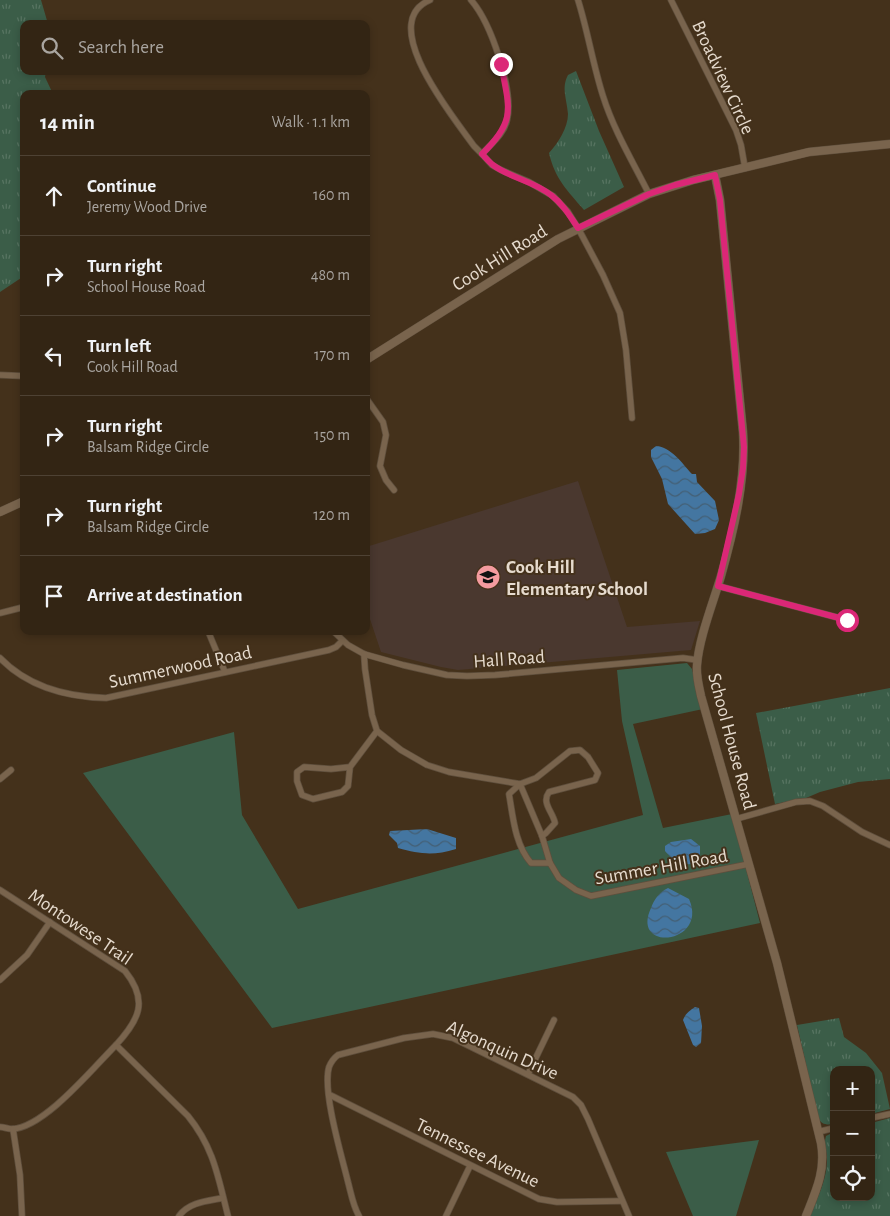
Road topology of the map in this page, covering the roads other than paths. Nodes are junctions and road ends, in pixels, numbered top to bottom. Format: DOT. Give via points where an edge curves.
graph roads {
  1 [pos="430,0"];
  2 [pos="471,0"];
  3 [pos="578,0"];
  4 [pos="671,0"];
  5 [pos="890,144"];
  6 [pos="482,154"];
  7 [pos="745,168"];
  8 [pos="715,175"];
  9 [pos="649,194"];
  10 [pos="578,228"];
  11 [pos="370,357"];
  12 [pos="0,375"];
  13 [pos="20,376"];
  14 [pos="370,404"];
  15 [pos="632,418"];
  16 [pos="394,490"];
  17 [pos="20,503"];
  18 [pos="0,512"];
  19 [pos="718,586"];
  20 [pos="20,608"];
  21 [pos="0,612"];
  22 [pos="847,620"];
  23 [pos="210,635"];
  24 [pos="337,635"];
  25 [pos="342,641"];
  26 [pos="364,654"];
  27 [pos="0,658"];
  28 [pos="697,660"];
  29 [pos="225,672"];
  30 [pos="377,731"];
  31 [pos="350,767"];
  32 [pos="11,770"];
  33 [pos="0,779"];
  34 [pos="520,784"];
  35 [pos="736,819"];
  36 [pos="542,836"];
  37 [pos="890,845"];
  38 [pos="550,863"];
  39 [pos="749,864"];
  40 [pos="0,890"];
  41 [pos="50,922"];
  42 [pos="0,980"];
  43 [pos="554,1020"];
  44 [pos="116,1045"];
  45 [pos="528,1074"];
  46 [pos="330,1095"];
  47 [pos="890,1114"];
  48 [pos="875,1117"];
  49 [pos="0,1127"];
  50 [pos="13,1129"];
  51 [pos="830,1129"];
  52 [pos="818,1132"];
  53 [pos="470,1166"];
  54 [pos="223,1198"];
  55 [pos="622,1201"];
  56 [pos="22,1216"];
  57 [pos="179,1216"];
  58 [pos="228,1216"];
  59 [pos="359,1216"];
  60 [pos="446,1216"];
  61 [pos="629,1216"];
  62 [pos="806,1216"];
  1 -- 6 [label="street" via="414,12 410,23 422,69"];
  2 -- 6 [label="street" via="492,34 509,108 503,130"];
  3 -- 9 [label="street" via="604,98"];
  4 -- 7 [label="street, Broadview Circle" via="736,130"];
  5 -- 7 [label="street, Cook Hill Road" via="809,152"];
  6 -- 10 [label="street" via="492,165 553,196"];
  7 -- 8 [label="street, Cook Hill Road"];
  8 -- 9 [label="street, Cook Hill Road"];
  8 -- 19 [label="street, School House Road" via="744,447 739,494"];
  9 -- 10 [label="street, Cook Hill Road"];
  10 -- 11 [label="street, Cook Hill Road"];
  10 -- 15 [label="street" via="620,313"];
  12 -- 13 [label="street"];
  14 -- 16 [label="street" via="383,422 386,435 380,466"];
  17 -- 18 [label="street"];
  19 -- 22 [label="street"];
  19 -- 28 [label="street, School House Road"];
  20 -- 21 [label="street"];
  23 -- 29 [label="street"];
  24 -- 25 [label="street, Hall Road"];
  25 -- 26 [label="street, Hall Road"];
  25 -- 29 [label="street, Summerwood Road" via="329,650"];
  26 -- 28 [label="street, Hall Road" via="432,672 467,676 683,658"];
  26 -- 30 [label="street"];
  27 -- 29 [label="street, Summerwood Road" via="24,678 41,686 88,698 119,696"];
  28 -- 35 [label="street, School House Road" via="701,696"];
  30 -- 31 [label="street"];
  30 -- 34 [label="street" via="400,750 427,765"];
  31 -- 31 [label="street" via="304,767 298,772 297,781 302,795 313,800 342,792 348,786"];
  32 -- 33 [label="street"];
  34 -- 36 [label="street, Summer Hill Road"];
  34 -- 36 [label="street" via="536,778 570,751 580,750 598,773 589,783 549,792 546,803 555,823"];
  34 -- 38 [label="street" via="509,794 514,826 531,863"];
  35 -- 37 [label="street" via="810,801"];
  35 -- 39 [label="street, School House Road"];
  36 -- 38 [label="street, Summer Hill Road"];
  38 -- 39 [label="street, Summer Hill Road" via="559,878 591,896"];
  39 -- 52 [label="street, School House Road"];
  40 -- 41 [label="street, Montowese Trail"];
  41 -- 42 [label="street" via="27,955"];
  41 -- 44 [label="street, Montowese Trail" via="125,971 134,982 139,998 138,1016"];
  43 -- 45 [label="street"];
  44 -- 50 [label="street, Montowese Trail" via="51,1111"];
  44 -- 54 [label="street" via="198,1128 210,1152"];
  45 -- 46 [label="street, Algonquin Drive" via="453,1038 433,1034 338,1054 329,1068"];
  45 -- 55 [label="street, Algonquin Drive" via="573,1097 581,1105"];
  46 -- 53 [label="street, Tennessee Avenue"];
  46 -- 59 [label="street, Algonquin Drive" via="340,1150"];
  47 -- 48 [label="street"];
  49 -- 50 [label="street"];
  50 -- 56 [label="street"];
  51 -- 52 [label="street"];
  52 -- 62 [label="street, School House Road" via="822,1169"];
  53 -- 55 [label="street, Tennessee Avenue" via="539,1199 557,1202"];
  53 -- 60 [label="street"];
  54 -- 57 [label="street" via="196,1204"];
  54 -- 58 [label="street"];
  55 -- 61 [label="street, Algonquin Drive"];
}
